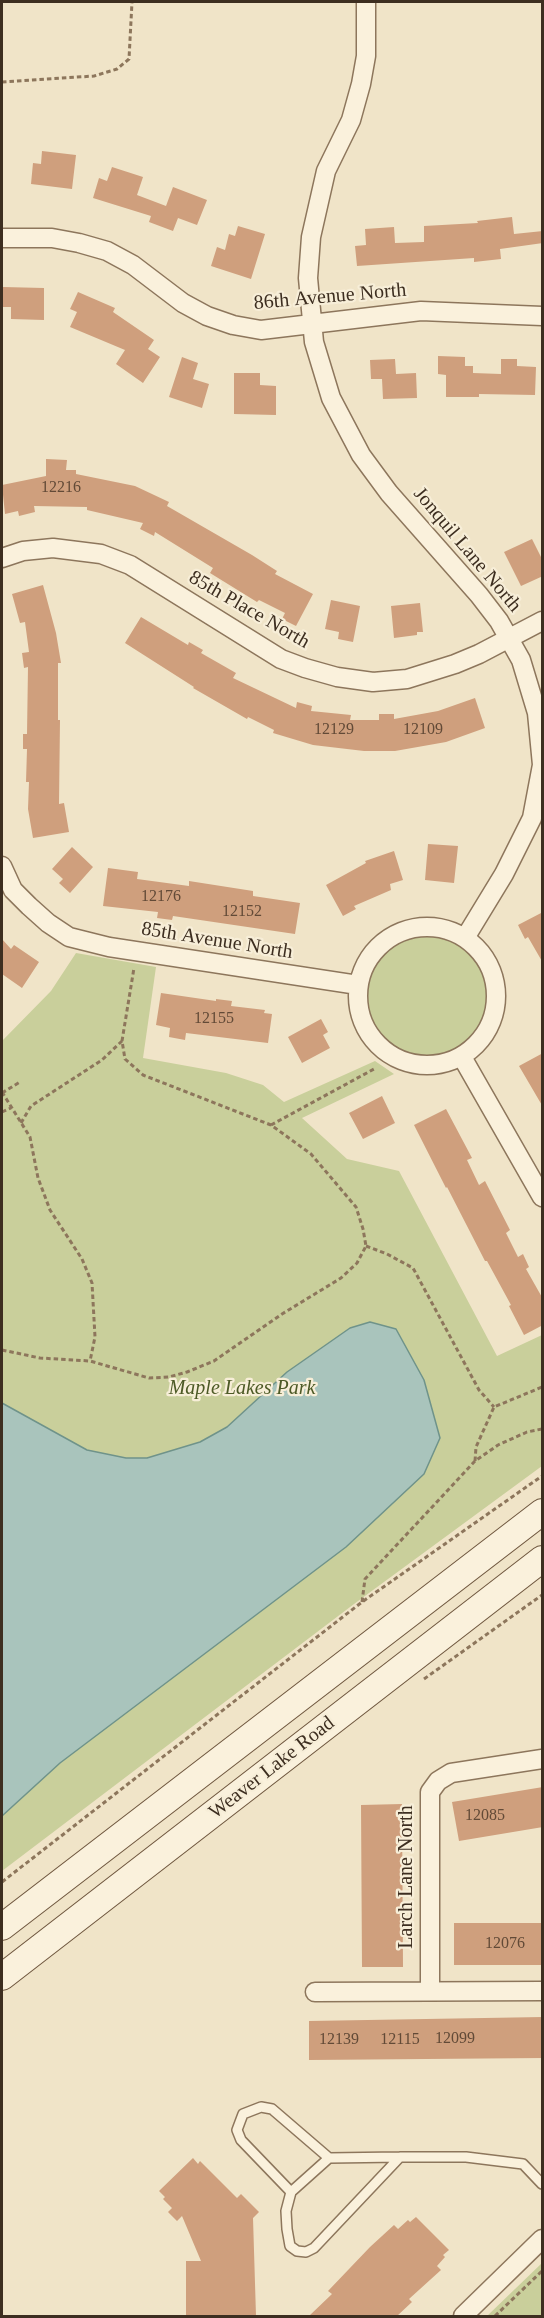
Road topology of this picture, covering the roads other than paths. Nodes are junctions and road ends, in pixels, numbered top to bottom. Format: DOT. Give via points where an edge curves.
graph roads {
  1 [pos="366,2"];
  2 [pos="2,238"];
  3 [pos="543,316"];
  4 [pos="312,324"];
  5 [pos="2,558"];
  6 [pos="543,621"];
  7 [pos="510,638"];
  8 [pos="2,866"];
  9 [pos="465,938"];
  10 [pos="358,985"];
  11 [pos="462,1057"];
  12 [pos="543,1197"];
  13 [pos="543,1512"];
  14 [pos="543,1559"];
  15 [pos="543,1759"];
  16 [pos="2,1927"];
  17 [pos="2,1977"];
  18 [pos="543,1991"];
  19 [pos="315,1992"];
  20 [pos="430,1992"];
  21 [pos="400,2157"];
  22 [pos="329,2158"];
  23 [pos="543,2184"];
  24 [pos="291,2192"];
  25 [pos="543,2239"];
  26 [pos="463,2316"];
  1 -- 4 [label="street, Jonquil Lane North" via="366,56 361,84 351,120 327,171 314,217 308,278"];
  2 -- 4 [label="street, 86th Avenue North" via="52,238 107,252 133,265 183,303 233,325 261,330"];
  3 -- 4 [label="street, 86th Avenue North" via="422,311"];
  4 -- 7 [label="street, Jonquil Lane North" via="331,398 361,455 389,494 479,595"];
  5 -- 7 [label="street, 85th Place North" via="53,548 101,554 130,565 281,659 337,677 373,682 407,679 463,660"];
  6 -- 7 [label="street, 85th Place North"];
  7 -- 9 [label="street, Jonquil Lane North" via="537,713 542,765 529,826"];
  8 -- 10 [label="street, 85th Avenue North" via="13,890 69,937 137,952"];
  9 -- 10 [label="street" via="444,928 421,927 399,933 380,945 366,963"];
  9 -- 11 [label="street" via="483,953 494,974 497,998 493,1021 481,1041"];
  10 -- 11 [label="street" via="362,1022 371,1038 398,1060 431,1066"];
  11 -- 12 [label="street"];
  13 -- 16 [label="main road, Weaver Lake Road"];
  14 -- 17 [label="main road, Weaver Lake Road"];
  15 -- 20 [label="street, Larch Lane North" via="451,1773 430,1792"];
  18 -- 20 [label="street"];
  19 -- 20 [label="street"];
  21 -- 22 [label="lane"];
  21 -- 23 [label="lane" via="466,2157 523,2164"];
  21 -- 24 [label="lane" via="306,2252 290,2246 286,2211"];
  22 -- 24 [label="lane"];
  22 -- 24 [label="lane" via="272,2109 261,2107 243,2114 237,2130 240,2140"];
  25 -- 26 [label="street"];
}
